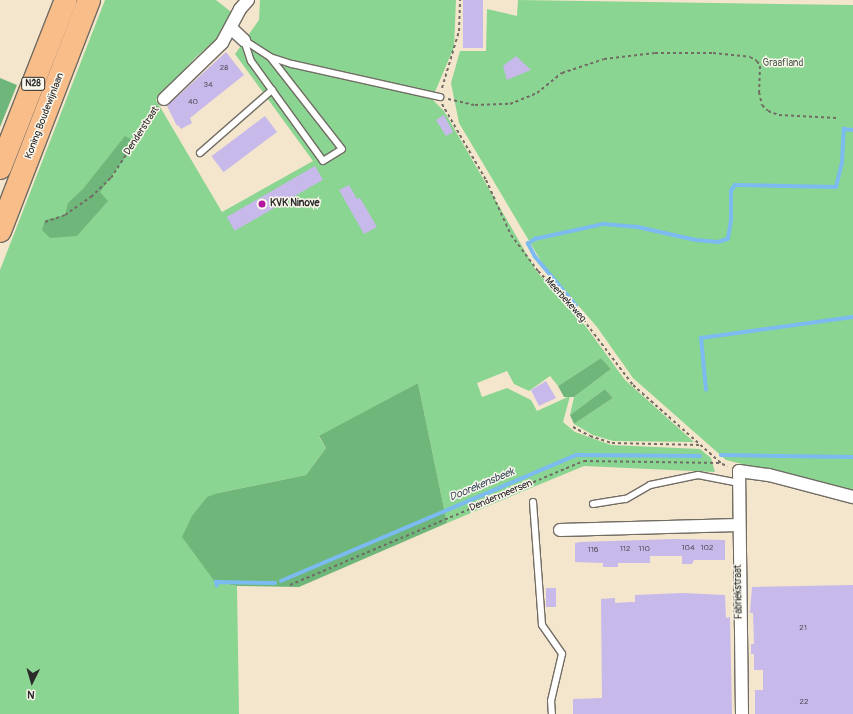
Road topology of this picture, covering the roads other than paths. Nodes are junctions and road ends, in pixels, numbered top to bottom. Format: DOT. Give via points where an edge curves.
graph roads {
  1 [pos="66,0"];
  2 [pos="89,0"];
  3 [pos="248,0"];
  4 [pos="231,28"];
  5 [pos="244,40"];
  6 [pos="270,57"];
  7 [pos="272,90"];
  8 [pos="440,97"];
  9 [pos="164,99"];
  10 [pos="200,153"];
  11 [pos="0,168"];
  12 [pos="0,231"];
  13 [pos="739,483"];
  14 [pos="853,497"];
  15 [pos="532,502"];
  16 [pos="593,504"];
  17 [pos="738,525"];
  18 [pos="560,530"];
  19 [pos="552,714"];
  20 [pos="742,714"];
  1 -- 11 [label="highway, N28"];
  2 -- 12 [label="highway, Koning Boudewijnlaan / N28"];
  3 -- 4 [label="street, Denderstraat" via="240,9"];
  4 -- 5 [label="street"];
  4 -- 9 [label="street, Denderstraat" via="222,44"];
  5 -- 6 [label="lane"];
  5 -- 7 [label="lane" via="251,61"];
  6 -- 7 [label="lane" via="342,149 323,161"];
  6 -- 8 [label="lane"];
  7 -- 10 [label="lane"];
  13 -- 14 [label="street, Fabriekstraat" via="739,471 770,475"];
  13 -- 16 [label="lane" via="698,475 650,484 626,500"];
  13 -- 17 [label="street, Fabriekstraat"];
  15 -- 19 [label="lane" via="542,625 562,654 551,701"];
  17 -- 18 [label="street"];
  17 -- 20 [label="street, Fabriekstraat"];
}
